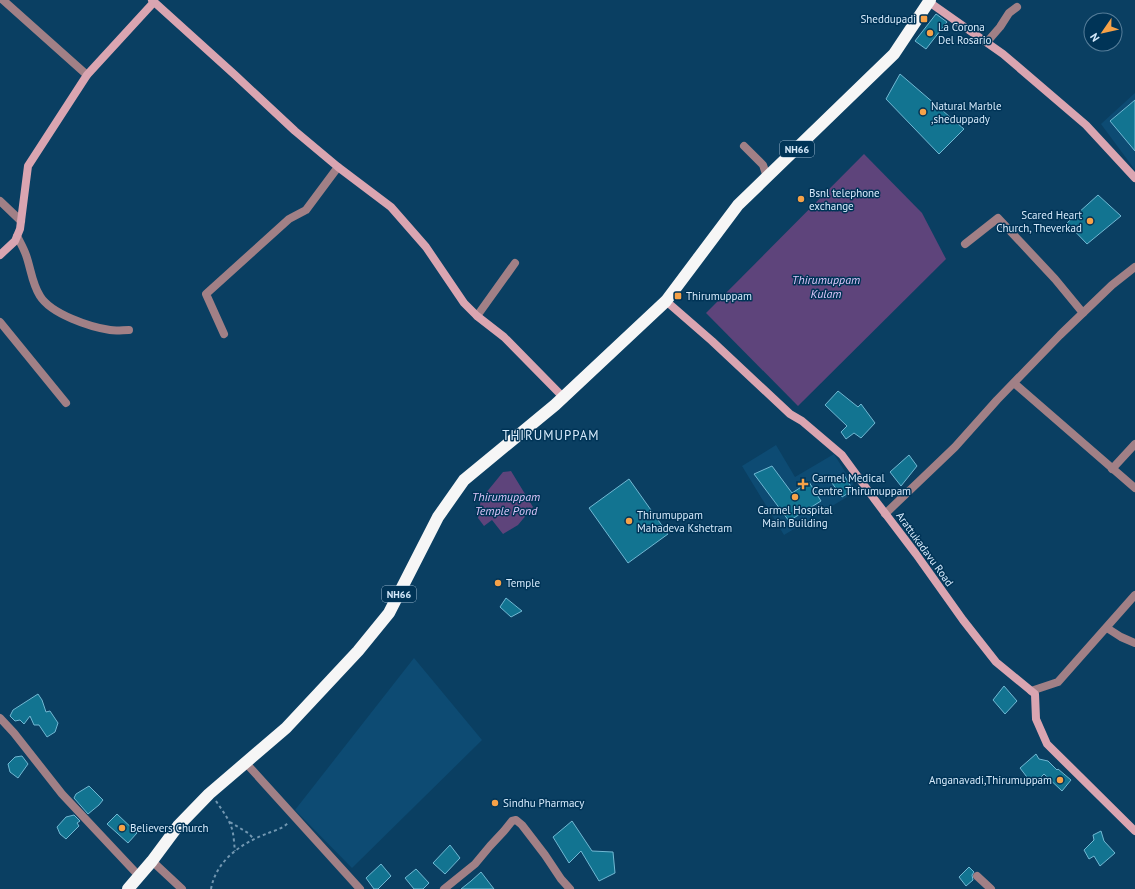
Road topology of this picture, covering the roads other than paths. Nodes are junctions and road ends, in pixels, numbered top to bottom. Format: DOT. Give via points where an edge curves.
graph roads {
  1 [pos="3,0"];
  2 [pos="153,1"];
  3 [pos="930,1"];
  4 [pos="1016,7"];
  5 [pos="987,42"];
  6 [pos="87,75"];
  7 [pos="744,146"];
  8 [pos="338,167"];
  9 [pos="767,177"];
  10 [pos="1135,178"];
  11 [pos="0,201"];
  12 [pos="21,221"];
  13 [pos="17,236"];
  14 [pos="965,244"];
  15 [pos="0,255"];
  16 [pos="515,262"];
  17 [pos="1135,267"];
  18 [pos="666,301"];
  19 [pos="1083,313"];
  20 [pos="477,316"];
  21 [pos="0,322"];
  22 [pos="129,330"];
  23 [pos="224,334"];
  24 [pos="1014,383"];
  25 [pos="563,397"];
  26 [pos="66,403"];
  27 [pos="1135,444"];
  28 [pos="1112,469"];
  29 [pos="1135,488"];
  30 [pos="885,514"];
  31 [pos="1135,595"];
  32 [pos="1107,628"];
  33 [pos="1135,643"];
  34 [pos="1031,691"];
  35 [pos="0,718"];
  36 [pos="245,762"];
  37 [pos="1135,832"];
  38 [pos="152,861"];
  39 [pos="139,876"];
  40 [pos="977,876"];
  41 [pos="128,889"];
  42 [pos="182,889"];
  43 [pos="360,889"];
  44 [pos="444,889"];
  45 [pos="570,889"];
  46 [pos="992,889"];
  1 -- 6 [label="street"];
  2 -- 6 [label="street"];
  2 -- 8 [label="street"];
  3 -- 5 [label="street"];
  3 -- 9 [label="highway, NH66" via="894,54"];
  4 -- 5 [label="street"];
  5 -- 10 [label="street" via="1086,125"];
  6 -- 12 [label="street" via="28,166"];
  7 -- 9 [label="street" via="763,165"];
  8 -- 20 [label="street" via="391,207 426,247 464,303"];
  8 -- 23 [label="street" via="306,210 289,219 206,294"];
  9 -- 18 [label="highway, NH66" via="738,205"];
  11 -- 12 [label="street"];
  12 -- 13 [label="street"];
  13 -- 15 [label="street"];
  13 -- 22 [label="street" via="40,296 50,308 84,323 111,330"];
  14 -- 19 [label="street" via="998,218 1056,279"];
  16 -- 20 [label="street"];
  17 -- 19 [label="street"];
  18 -- 25 [label="highway, NH66"];
  18 -- 30 [label="street, Arattukadavu Road" via="790,414 802,421 842,456"];
  19 -- 24 [label="street"];
  20 -- 25 [label="street" via="504,337"];
  21 -- 26 [label="street"];
  24 -- 28 [label="street"];
  24 -- 30 [label="street" via="955,447"];
  25 -- 36 [label="highway, NH66" via="464,480 438,517 389,613 358,651 286,728"];
  27 -- 28 [label="street"];
  28 -- 29 [label="street"];
  30 -- 34 [label="street, Arattukadavu Road" via="996,662"];
  31 -- 32 [label="street"];
  32 -- 33 [label="street"];
  32 -- 34 [label="street" via="1058,682"];
  34 -- 37 [label="street" via="1035,694 1036,719 1047,744"];
  35 -- 39 [label="street" via="62,794"];
  36 -- 38 [label="highway, NH66" via="178,826"];
  36 -- 43 [label="street"];
  38 -- 39 [label="highway, NH66"];
  38 -- 42 [label="street"];
  39 -- 41 [label="highway, NH66"];
  40 -- 46 [label="street"];
  44 -- 45 [label="street" via="475,864 512,821 516,820"];
}
